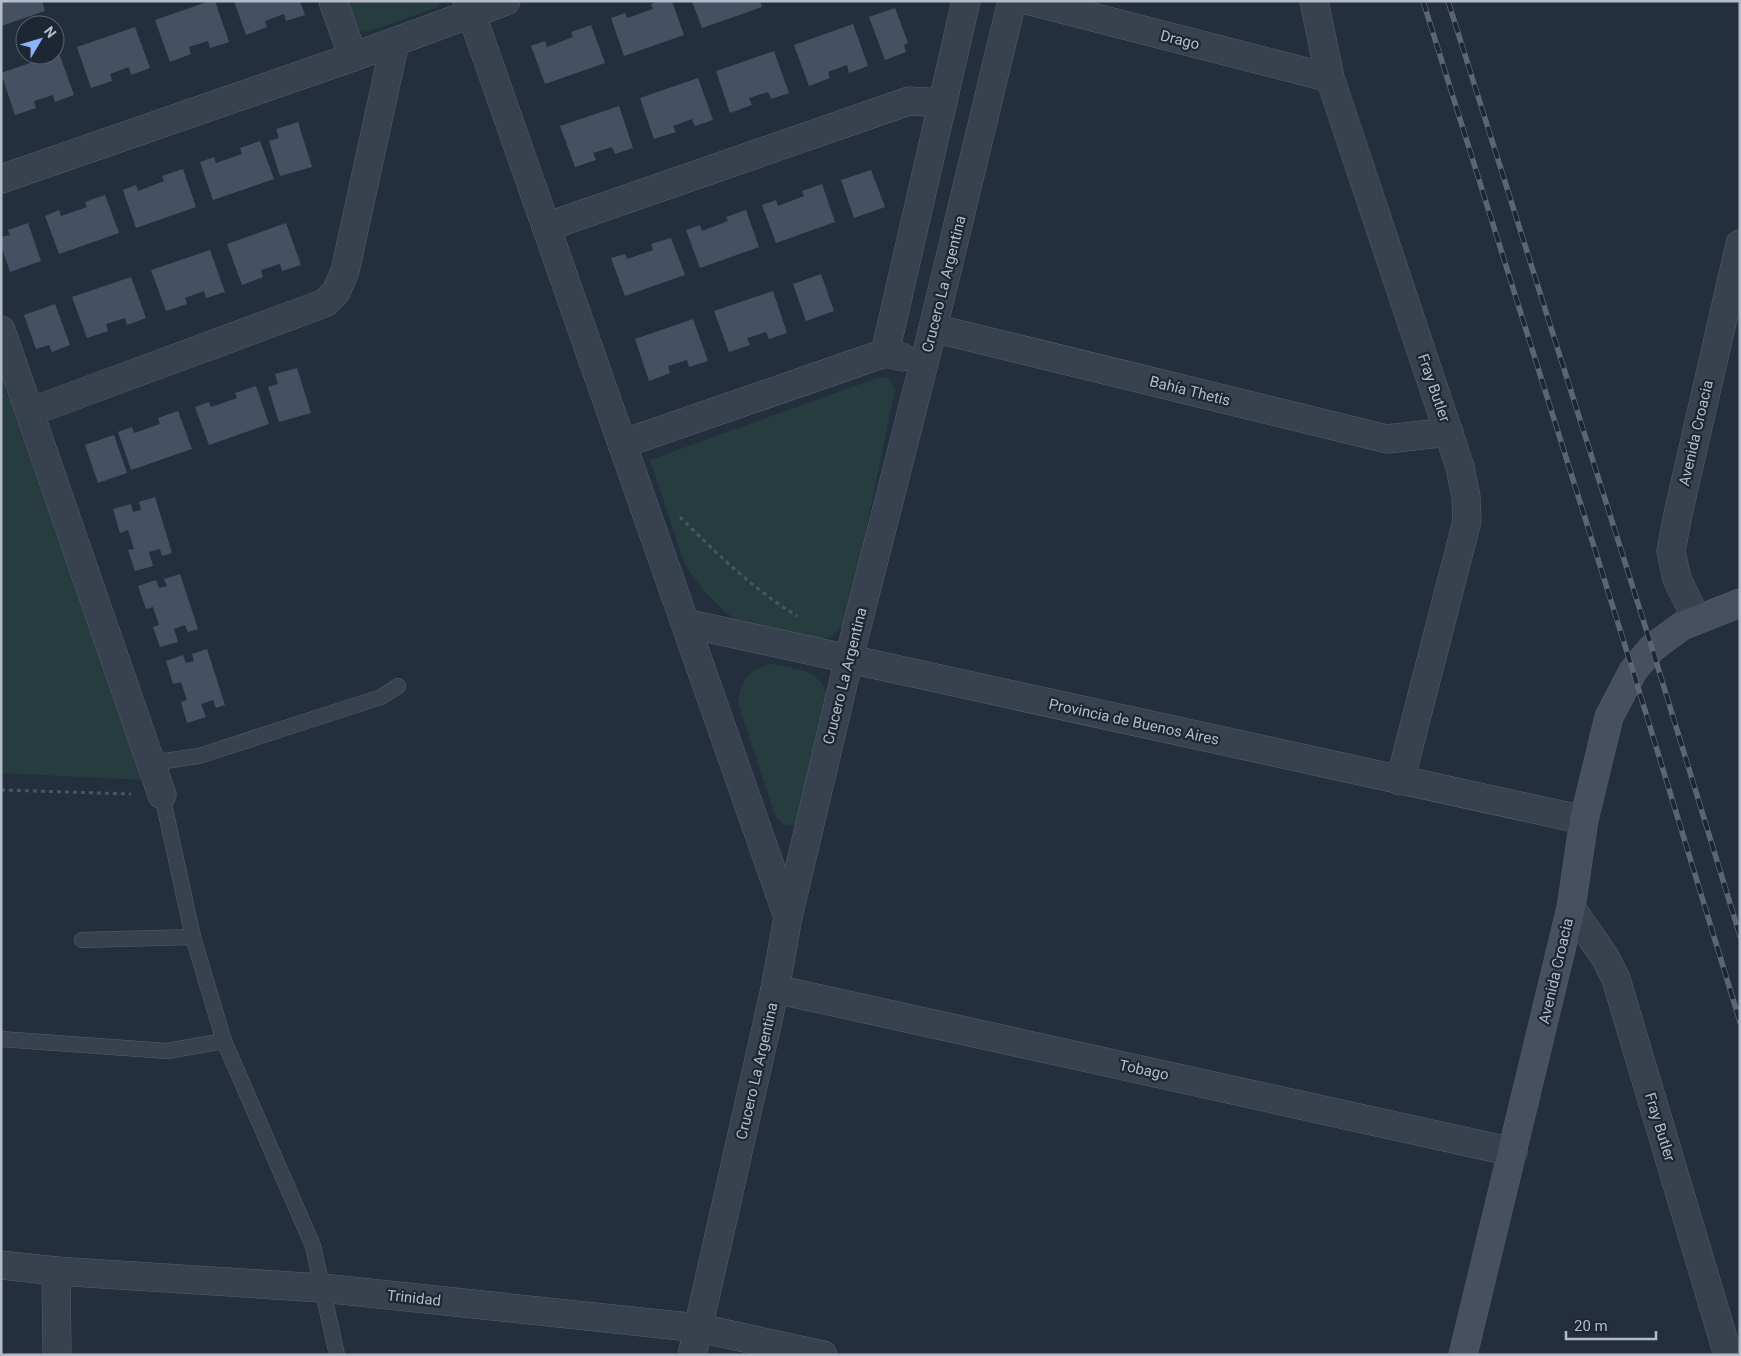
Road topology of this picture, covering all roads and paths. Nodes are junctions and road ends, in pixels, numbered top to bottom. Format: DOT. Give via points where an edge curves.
graph roads {
  1 [pos="333,1"];
  2 [pos="506,1"];
  3 [pos="966,1"];
  4 [pos="1012,1"];
  5 [pos="1030,1"];
  6 [pos="1314,1"];
  7 [pos="469,8"];
  8 [pos="395,42"];
  9 [pos="352,57"];
  10 [pos="1330,78"];
  11 [pos="943,103"];
  12 [pos="1,179"];
  13 [pos="546,227"];
  14 [pos="1740,244"];
  15 [pos="933,328"];
  16 [pos="1,330"];
  17 [pos="885,353"];
  18 [pos="924,363"];
  19 [pos="30,412"];
  20 [pos="1449,432"];
  21 [pos="622,444"];
  22 [pos="677,514"];
  23 [pos="1739,606"];
  24 [pos="800,618"];
  25 [pos="1697,620"];
  26 [pos="685,623"];
  27 [pos="849,660"];
  28 [pos="398,686"];
  29 [pos="151,762"];
  30 [pos="1400,781"];
  31 [pos="1,790"];
  32 [pos="162,795"];
  33 [pos="1584,820"];
  34 [pos="1570,908"];
  35 [pos="788,917"];
  36 [pos="193,937"];
  37 [pos="82,940"];
  38 [pos="775,989"];
  39 [pos="1,1039"];
  40 [pos="224,1041"];
  41 [pos="1513,1152"];
  42 [pos="1,1265"];
  43 [pos="56,1271"];
  44 [pos="322,1288"];
  45 [pos="699,1328"];
  46 [pos="57,1355"];
  47 [pos="337,1355"];
  48 [pos="692,1355"];
  49 [pos="823,1355"];
  50 [pos="1463,1355"];
  51 [pos="1728,1355"];
  1 -- 9 [label="street"];
  2 -- 7 [label="street"];
  3 -- 11 [label="street"];
  4 -- 15 [label="street, Crucero La Argentina"];
  5 -- 10 [label="street, Drago"];
  6 -- 10 [label="street, Fray Butler"];
  7 -- 8 [label="street"];
  7 -- 13 [label="street"];
  8 -- 9 [label="street"];
  8 -- 19 [label="street" via="345,271 336,292 325,303"];
  9 -- 12 [label="street"];
  10 -- 20 [label="street, Fray Butler"];
  11 -- 13 [label="street" via="908,101"];
  11 -- 17 [label="street"];
  13 -- 21 [label="street"];
  14 -- 25 [label="street, Avenida Croacia" via="1671,551 1677,579"];
  15 -- 18 [label="street, Crucero La Argentina"];
  15 -- 20 [label="street, Bahía Thetis" via="1387,439"];
  16 -- 19 [label="street"];
  17 -- 18 [label="street"];
  17 -- 21 [label="street"];
  18 -- 27 [label="street, Crucero La Argentina"];
  19 -- 29 [label="street"];
  20 -- 30 [label="street, Fray Butler" via="1460,467 1467,521"];
  21 -- 26 [label="street"];
  22 -- 24 [label="path" via="738,572"];
  23 -- 25 [label="main road, Avenida Croacia"];
  25 -- 33 [label="main road, Avenida Croacia" via="1682,626 1652,648 1633,671 1609,717"];
  26 -- 27 [label="street, Provincia de Buenos Aires"];
  26 -- 35 [label="street"];
  27 -- 30 [label="street, Provincia de Buenos Aires"];
  27 -- 35 [label="street, Crucero La Argentina"];
  28 -- 29 [label="lane" via="381,697 199,756"];
  29 -- 32 [label="street"];
  30 -- 33 [label="street, Provincia de Buenos Aires"];
  31 -- 32 [label="path"];
  32 -- 36 [label="lane"];
  33 -- 34 [label="main road, Avenida Croacia"];
  34 -- 41 [label="main road, Avenida Croacia"];
  34 -- 51 [label="street, Fray Butler" via="1605,957 1616,979"];
  35 -- 38 [label="street, Crucero La Argentina"];
  36 -- 37 [label="lane"];
  36 -- 40 [label="lane"];
  38 -- 41 [label="street, Tobago"];
  38 -- 45 [label="street, Crucero La Argentina"];
  39 -- 40 [label="lane" via="167,1051"];
  40 -- 44 [label="lane" via="313,1246"];
  41 -- 50 [label="main road, Avenida Croacia"];
  42 -- 43 [label="street, Trinidad"];
  43 -- 44 [label="street, Trinidad"];
  43 -- 46 [label="street"];
  44 -- 45 [label="street, Trinidad"];
  44 -- 47 [label="lane"];
  45 -- 48 [label="street, Crucero La Argentina"];
  45 -- 49 [label="street, Trinidad"];
}
